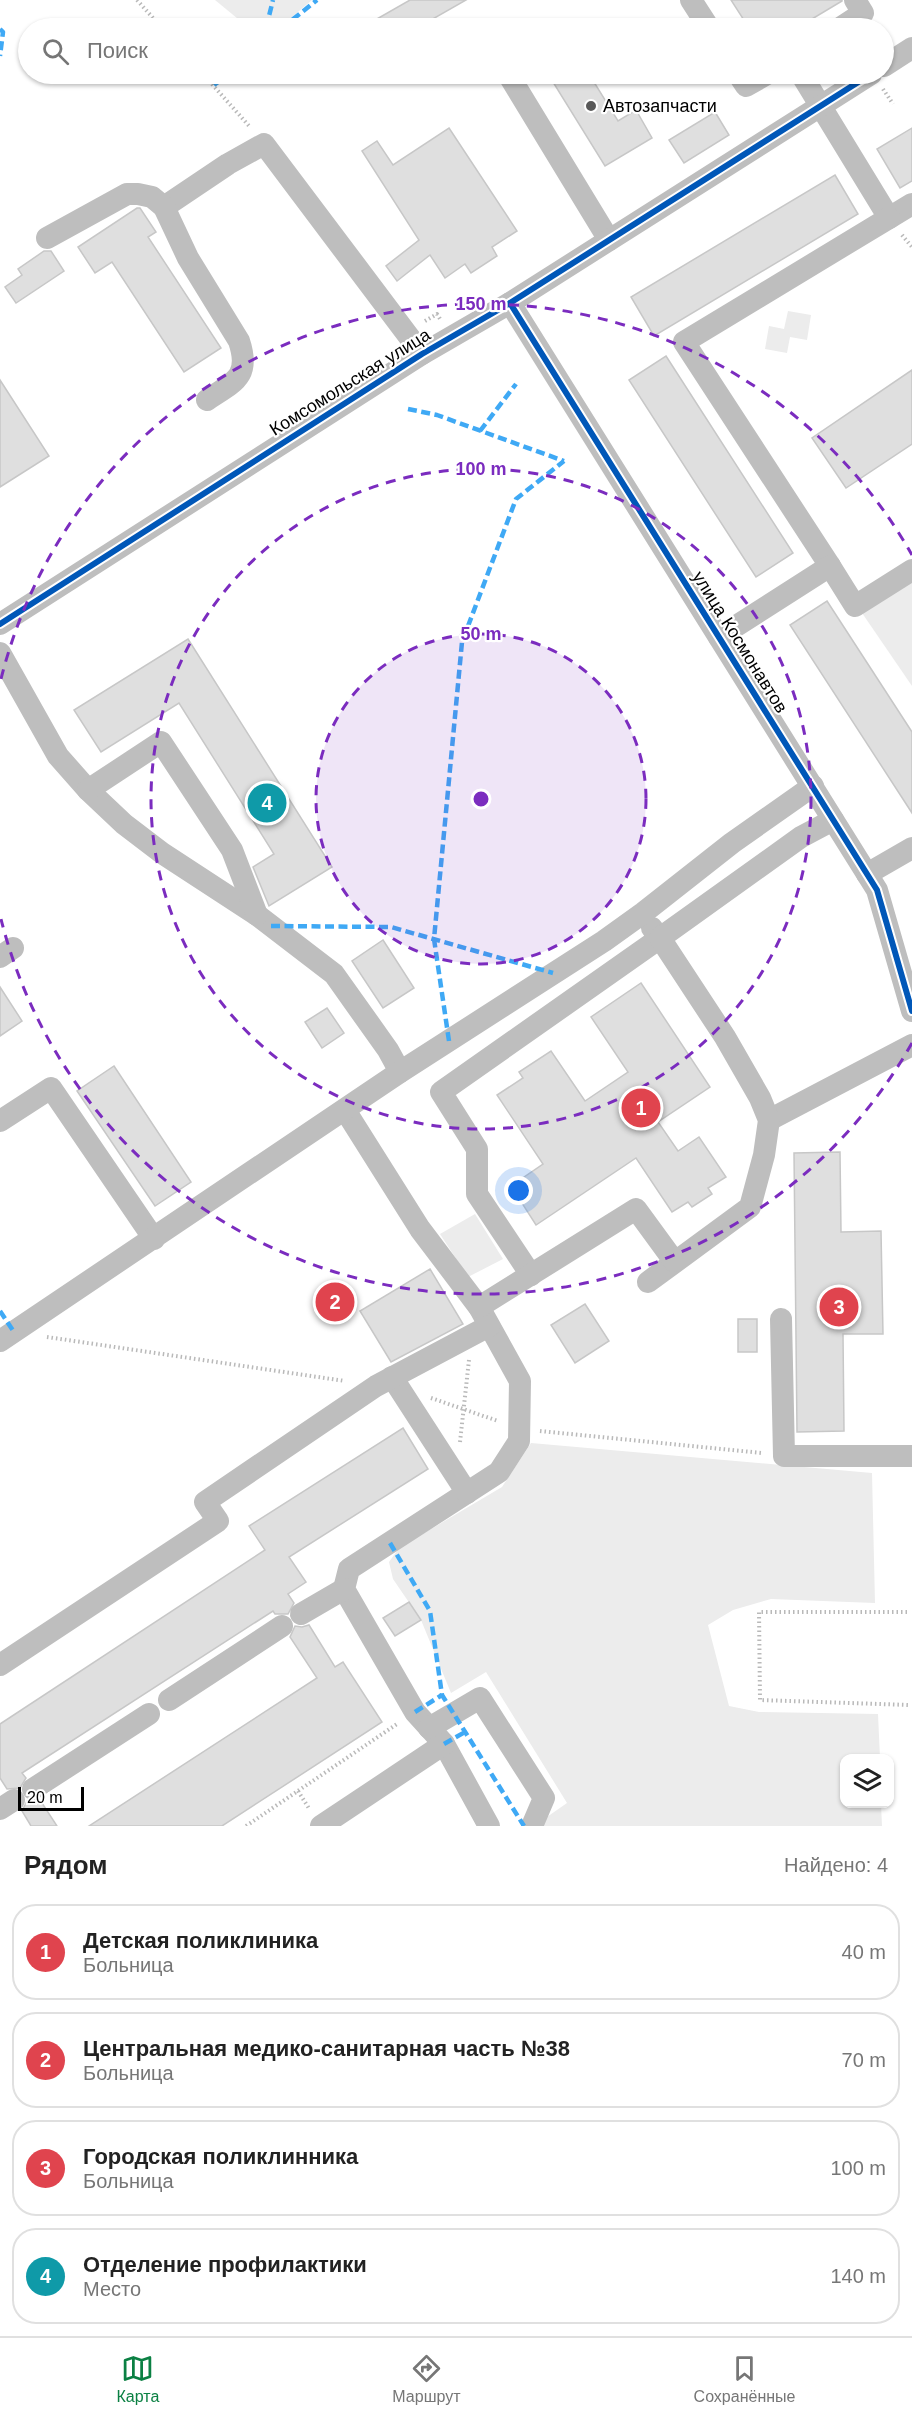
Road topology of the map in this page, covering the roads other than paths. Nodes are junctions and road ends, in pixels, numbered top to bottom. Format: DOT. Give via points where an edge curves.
graph roads {
  1 [pos="691,0"];
  2 [pos="855,0"];
  3 [pos="703,18"];
  4 [pos="855,18"];
  5 [pos="912,48"];
  6 [pos="894,60"];
  7 [pos="514,84"];
  8 [pos="808,84"];
  9 [pos="855,84"];
  10 [pos="822,105"];
  11 [pos="912,204"];
  12 [pos="164,207"];
  13 [pos="888,218"];
  14 [pos="47,238"];
  15 [pos="609,240"];
  16 [pos="510,303"];
  17 [pos="422,354"];
  18 [pos="207,400"];
  19 [pos="830,566"];
  20 [pos="912,570"];
  21 [pos="0,624"];
  22 [pos="719,637"];
  23 [pos="0,653"];
  24 [pos="813,786"];
  25 [pos="88,790"];
  26 [pos="833,820"];
  27 [pos="912,848"];
  28 [pos="867,874"];
  29 [pos="643,913"];
  30 [pos="257,915"];
  31 [pos="660,938"];
  32 [pos="907,971"];
  33 [pos="912,1011"];
  34 [pos="912,1045"];
  35 [pos="400,1072"];
  36 [pos="345,1110"];
  37 [pos="769,1120"];
  38 [pos="0,1121"];
  39 [pos="153,1239"];
  40 [pos="674,1261"];
  41 [pos="531,1275"];
  42 [pos="648,1282"];
  43 [pos="484,1317"];
  44 [pos="781,1319"];
  45 [pos="7,1336"];
  46 [pos="384,1381"];
  47 [pos="912,1456"];
  48 [pos="467,1493"];
  49 [pos="344,1589"];
  50 [pos="0,1665"];
  51 [pos="169,1700"];
  52 [pos="149,1714"];
  53 [pos="429,1728"];
  54 [pos="16,1799"];
  55 [pos="321,1826"];
  56 [pos="489,1826"];
  57 [pos="532,1826"];
  1 -- 3 [label="street"];
  2 -- 4 [label="street" via="863,13"];
  5 -- 6 [label="street"];
  7 -- 15 [label="street"];
  8 -- 10 [label="street"];
  9 -- 10 [label="street, Комсомольская улица"];
  10 -- 13 [label="street"];
  10 -- 15 [label="street, Комсомольская улица"];
  11 -- 13 [label="street"];
  12 -- 14 [label="street" via="152,197 127,194"];
  12 -- 17 [label="street" via="264,144"];
  12 -- 18 [label="street" via="188,258 244,355 237,380"];
  13 -- 19 [label="street" via="684,342"];
  15 -- 16 [label="street, Комсомольская улица"];
  16 -- 17 [label="street, Комсомольская улица"];
  16 -- 22 [label="street, улица Космонавтов"];
  17 -- 21 [label="street, Комсомольская улица"];
  19 -- 20 [label="street" via="855,606"];
  19 -- 22 [label="street"];
  22 -- 24 [label="street, улица Космонавтов"];
  23 -- 25 [label="street" via="58,756"];
  24 -- 26 [label="street, улица Космонавтов"];
  24 -- 29 [label="street"];
  25 -- 30 [label="street" via="162,853"];
  25 -- 30 [label="street" via="161,742 231,850"];
  26 -- 28 [label="street, улица Космонавтов"];
  26 -- 31 [label="street" via="801,837"];
  27 -- 28 [label="street"];
  28 -- 32 [label="street, улица Космонавтов" via="877,890"];
  29 -- 31 [label="street"];
  29 -- 35 [label="street"];
  30 -- 35 [label="street" via="334,974"];
  31 -- 37 [label="street" via="725,1037"];
  31 -- 41 [label="street" via="441,1092 477,1149 477,1194"];
  32 -- 33 [label="street, улица Космонавтов"];
  34 -- 37 [label="street"];
  35 -- 36 [label="street"];
  36 -- 39 [label="street"];
  36 -- 43 [label="street" via="420,1229"];
  37 -- 40 [label="street" via="750,1207"];
  38 -- 39 [label="street" via="51,1088"];
  39 -- 45 [label="street"];
  40 -- 41 [label="street" via="636,1209"];
  40 -- 42 [label="street"];
  41 -- 43 [label="street"];
  43 -- 46 [label="street"];
  43 -- 48 [label="street" via="520,1381 519,1441 499,1472"];
  44 -- 47 [label="street" via="784,1456"];
  46 -- 48 [label="street"];
  46 -- 50 [label="street" via="205,1502 218,1521"];
  48 -- 49 [label="street" via="349,1569"];
  49 -- 51 [label="street"];
  49 -- 53 [label="street"];
  52 -- 54 [label="street"];
  53 -- 55 [label="street"];
  53 -- 56 [label="street"];
  53 -- 57 [label="street" via="480,1698 544,1798"];
}
